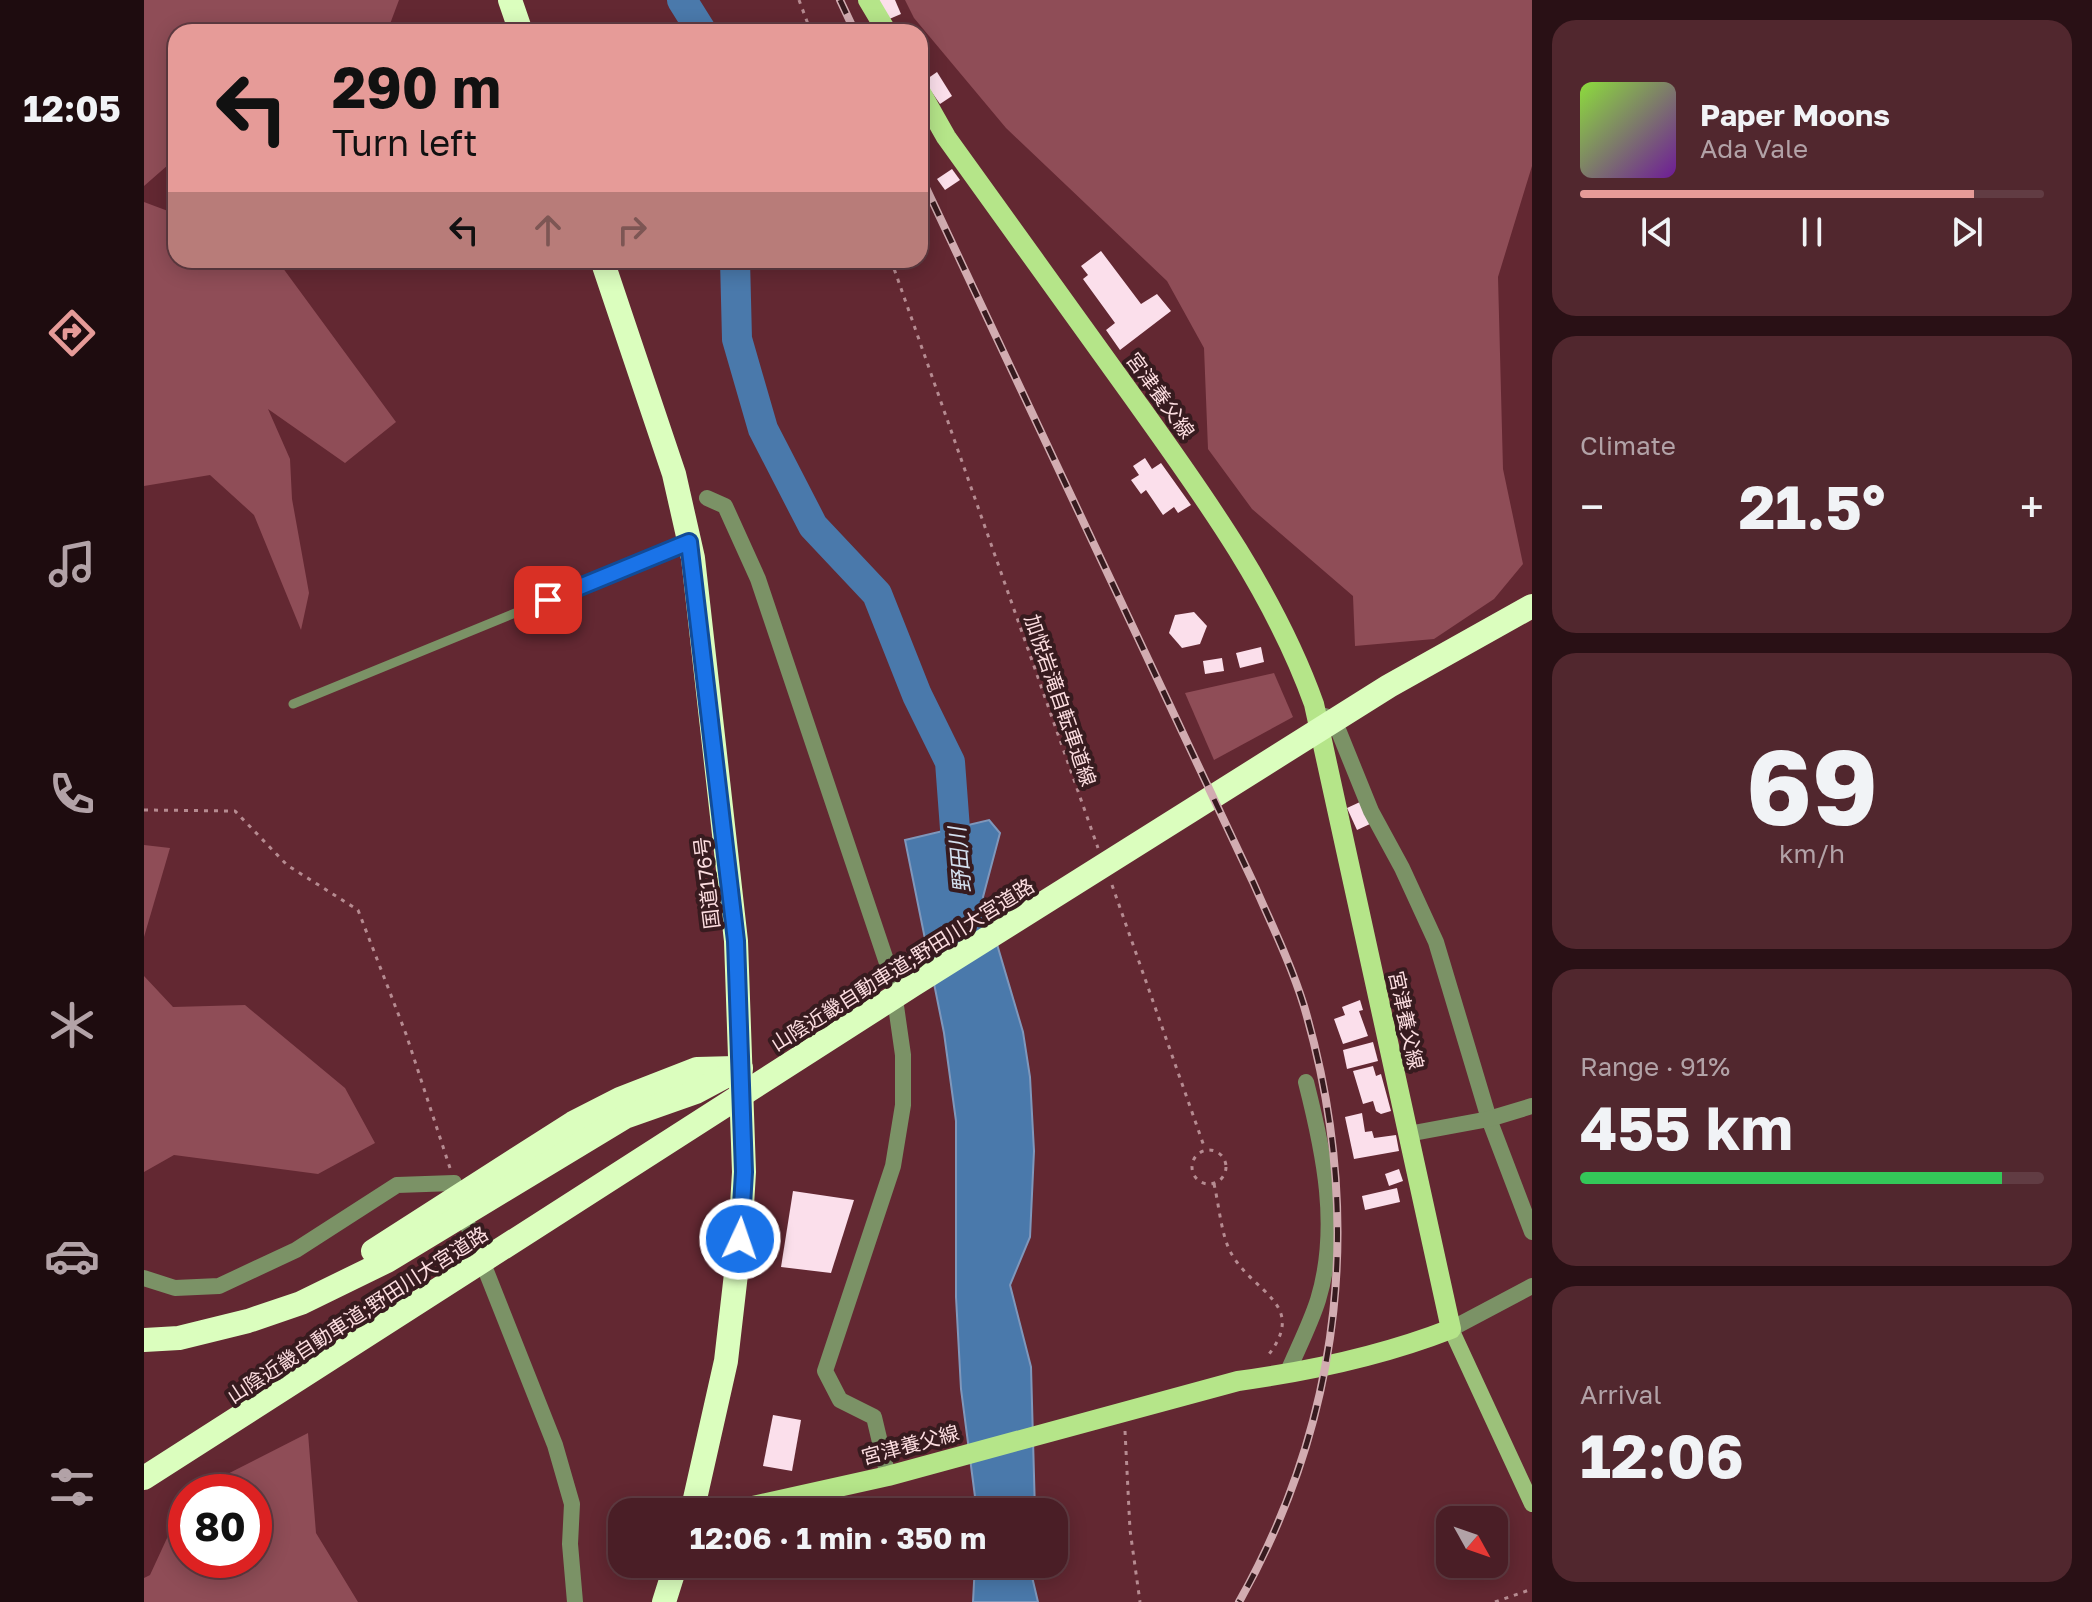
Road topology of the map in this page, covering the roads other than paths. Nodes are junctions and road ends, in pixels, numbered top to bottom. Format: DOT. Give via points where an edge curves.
graph roads {
  1 [pos="510,0"];
  2 [pos="868,0"];
  3 [pos="518,24"];
  4 [pos="882,24"];
  5 [pos="928,105"];
  6 [pos="605,268"];
  7 [pos="707,498"];
  8 [pos="689,542"];
  9 [pos="1532,606"];
  10 [pos="293,704"];
  11 [pos="1314,704"];
  12 [pos="741,1068"];
  13 [pos="1306,1082"];
  14 [pos="1532,1106"];
  15 [pos="1489,1119"];
  16 [pos="1408,1134"];
  17 [pos="455,1186"];
  18 [pos="467,1223"];
  19 [pos="1532,1232"];
  20 [pos="144,1278"];
  21 [pos="1532,1286"];
  22 [pos="144,1324"];
  23 [pos="1451,1329"];
  24 [pos="144,1340"];
  25 [pos="1287,1374"];
  26 [pos="895,1474"];
  27 [pos="144,1478"];
  28 [pos="695,1498"];
  29 [pos="788,1498"];
  30 [pos="1532,1504"];
  31 [pos="672,1578"];
  32 [pos="575,1602"];
  33 [pos="664,1602"];
  1 -- 3 [label="highway"];
  2 -- 4 [label="main road"];
  5 -- 11 [label="main road, 宮津養父線" via="1199,489 1270,607"];
  6 -- 8 [label="highway, 国道176号" via="674,474"];
  7 -- 26 [label="street" via="725,506 758,579 892,978 903,1055 903,1105 893,1166 825,1371 840,1400 874,1417"];
  8 -- 10 [label="lane"];
  8 -- 12 [label="highway, 国道176号" via="736,941"];
  9 -- 27 [label="highway, 山陰近畿自動車道;野田川大宮道路" via="1389,686 913,985"];
  11 -- 15 [label="street" via="1339,732 1371,811 1436,942"];
  11 -- 16 [label="main road, 宮津養父線"];
  12 -- 22 [label="highway" via="697,1069 620,1099 323,1277 208,1316"];
  12 -- 24 [label="highway" via="696,1092 625,1117 387,1261 301,1303 193,1335"];
  12 -- 28 [label="highway, 国道176号" via="744,1172 735,1295"];
  13 -- 25 [label="street" via="1327,1170 1327,1254 1318,1301"];
  14 -- 15 [label="street"];
  15 -- 16 [label="street"];
  15 -- 19 [label="street"];
  16 -- 23 [label="main road, 宮津養父線"];
  17 -- 20 [label="street" via="397,1185 296,1250 219,1286 175,1288"];
  18 -- 32 [label="street" via="555,1445 572,1504"];
  21 -- 23 [label="street"];
  23 -- 25 [label="main road, 宮津養父線" via="1401,1348"];
  23 -- 30 [label="main road"];
  25 -- 26 [label="main road, 宮津養父線" via="1238,1381"];
  26 -- 29 [label="main road, 宮津養父線"];
  31 -- 33 [label="highway"];
}
